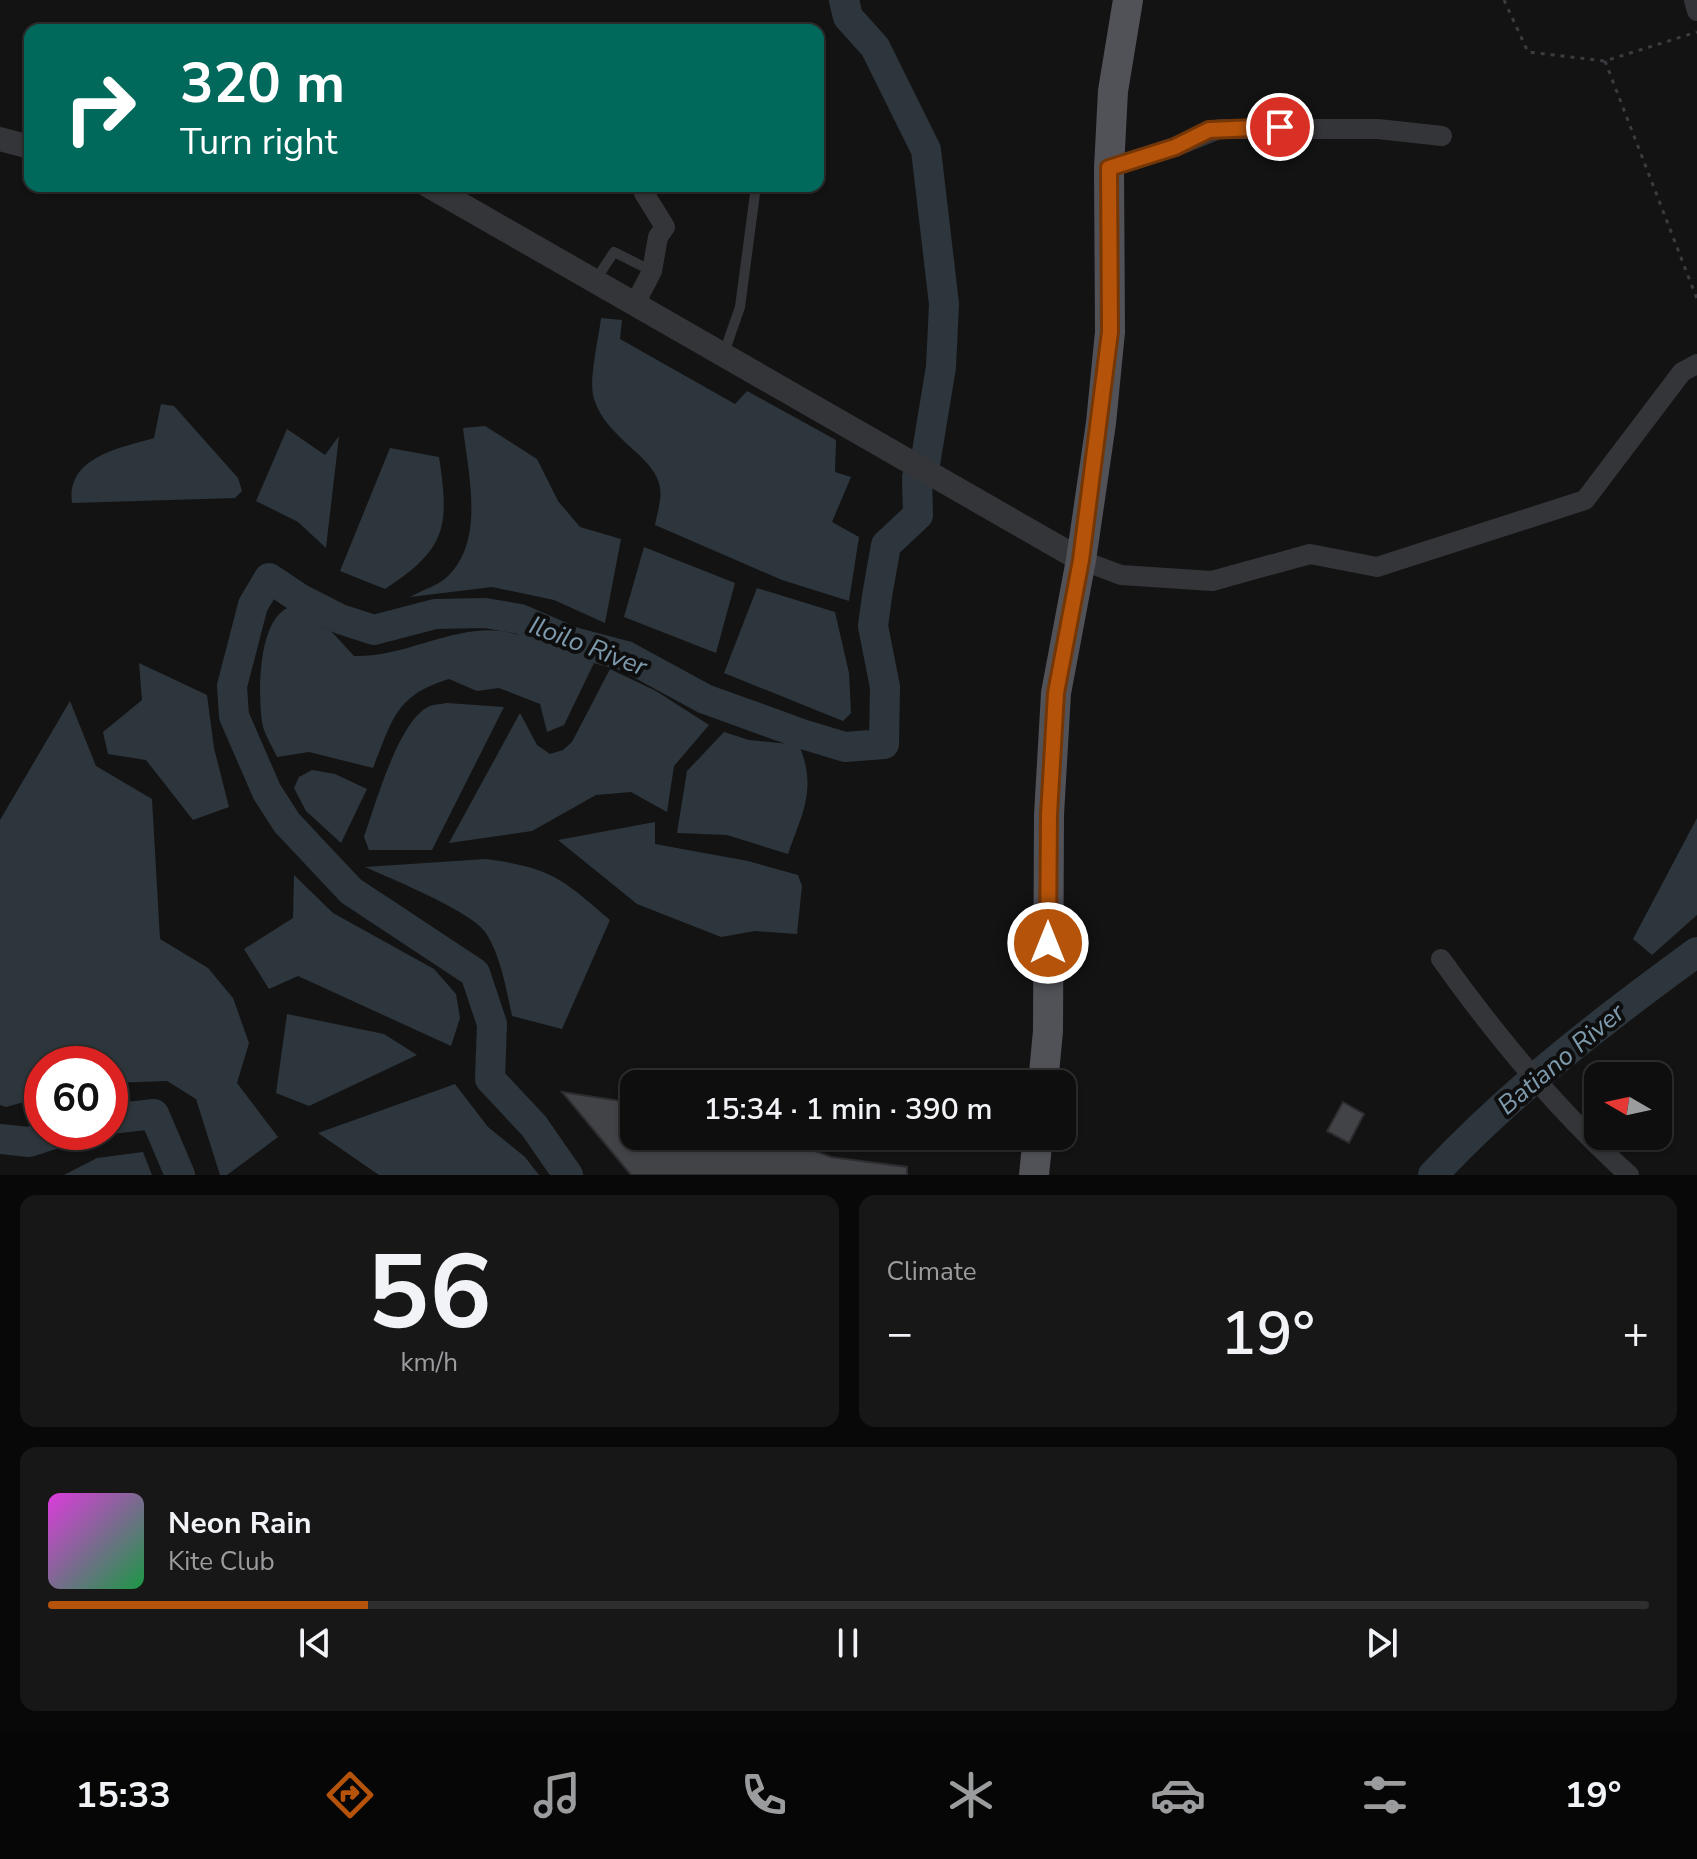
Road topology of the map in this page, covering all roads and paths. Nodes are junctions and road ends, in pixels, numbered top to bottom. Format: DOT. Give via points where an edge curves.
graph roads {
  1 [pos="1128,0"];
  2 [pos="1504,0"];
  3 [pos="1694,0"];
  4 [pos="1697,11"];
  5 [pos="1697,32"];
  6 [pos="1605,61"];
  7 [pos="1442,136"];
  8 [pos="0,139"];
  9 [pos="24,145"];
  10 [pos="1109,168"];
  11 [pos="439,192"];
  12 [pos="644,192"];
  13 [pos="755,192"];
  14 [pos="652,271"];
  15 [pos="595,281"];
  16 [pos="1697,299"];
  17 [pos="635,304"];
  18 [pos="723,354"];
  19 [pos="1697,364"];
  20 [pos="1081,560"];
  21 [pos="1441,959"];
  22 [pos="1044,1070"];
  23 [pos="1037,1150"];
  24 [pos="1034,1175"];
  25 [pos="1629,1175"];
  1 -- 10 [label="main road" via="1113,91"];
  2 -- 6 [label="path" via="1528,52"];
  3 -- 4 [label="street"];
  5 -- 6 [label="path"];
  6 -- 16 [label="path"];
  7 -- 10 [label="street" via="1378,129 1219,129"];
  8 -- 9 [label="street"];
  10 -- 20 [label="main road" via="1110,332"];
  11 -- 15 [label="street"];
  12 -- 14 [label="street" via="665,227"];
  13 -- 18 [label="lane" via="740,307"];
  14 -- 15 [label="lane" via="614,252"];
  14 -- 17 [label="street"];
  15 -- 17 [label="street"];
  17 -- 18 [label="street"];
  18 -- 20 [label="street"];
  19 -- 20 [label="street" via="1682,372 1585,500 1377,567 1310,554 1212,581 1121,575"];
  20 -- 22 [label="main road" via="1056,693"];
  21 -- 25 [label="street" via="1499,1040"];
  23 -- 24 [label="main road"];
}
